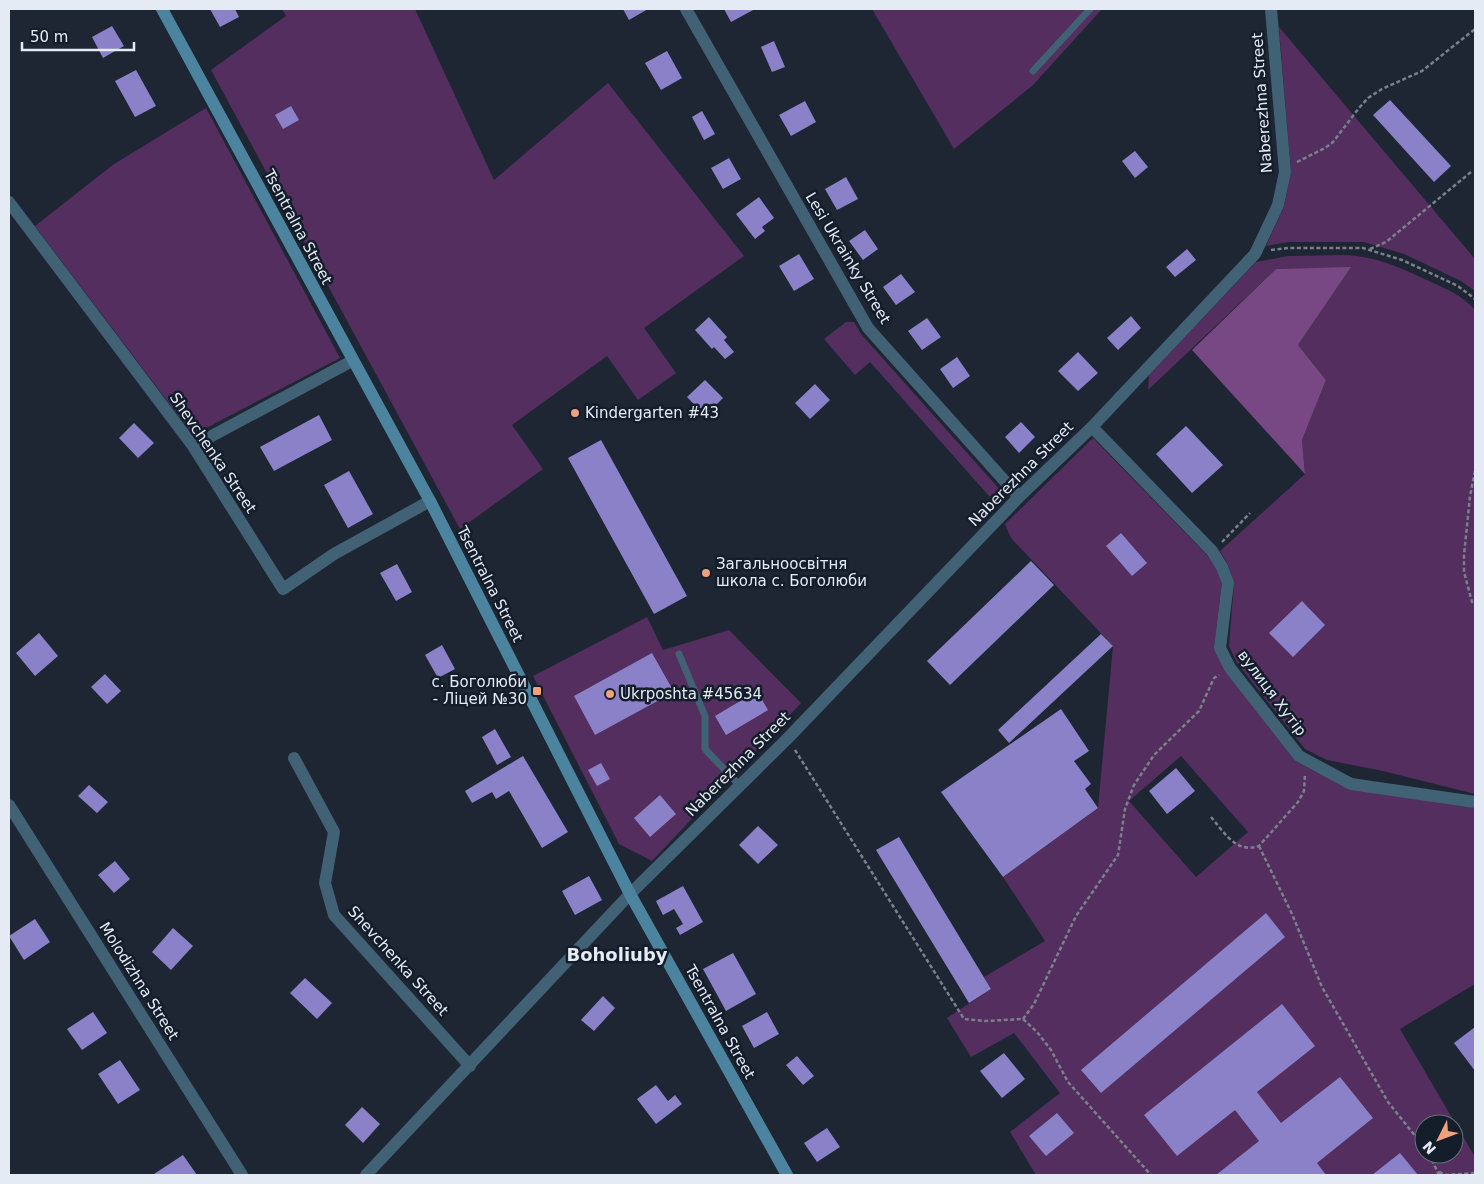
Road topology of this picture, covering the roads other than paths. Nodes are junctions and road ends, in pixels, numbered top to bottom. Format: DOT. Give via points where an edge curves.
graph roads {
  1 [pos="162,9"];
  2 [pos="686,9"];
  3 [pos="1090,9"];
  4 [pos="1271,9"];
  5 [pos="1033,71"];
  6 [pos="9,202"];
  7 [pos="352,361"];
  8 [pos="1092,428"];
  9 [pos="193,446"];
  10 [pos="1019,497"];
  11 [pos="430,501"];
  12 [pos="679,654"];
  13 [pos="294,758"];
  14 [pos="740,786"];
  15 [pos="1475,802"];
  16 [pos="9,805"];
  17 [pos="630,894"];
  18 [pos="470,1066"];
  19 [pos="242,1175"];
  20 [pos="366,1175"];
  21 [pos="787,1175"];
  1 -- 7 [label="street, Tsentralna Street"];
  2 -- 10 [label="street, Lesi Ukrainky Street" via="868,328"];
  3 -- 5 [label="lane"];
  4 -- 8 [label="street, Naberezhna Street" via="1285,172 1278,205 1255,254"];
  6 -- 9 [label="street, Shevchenka Street"];
  7 -- 9 [label="street"];
  7 -- 11 [label="street, Tsentralna Street"];
  8 -- 10 [label="street, Naberezhna Street"];
  8 -- 15 [label="street, вулиця Хутір" via="1212,551 1228,583 1220,648 1230,668 1299,756 1351,784"];
  9 -- 11 [label="street, Shevchenka Street" via="283,589 334,554"];
  10 -- 14 [label="street, Naberezhna Street"];
  11 -- 17 [label="street, Tsentralna Street"];
  12 -- 14 [label="lane" via="705,716 705,749"];
  13 -- 18 [label="street, Shevchenka Street" via="334,832 325,883 334,915"];
  14 -- 17 [label="street, Naberezhna Street"];
  16 -- 19 [label="street, Molodizhna Street"];
  17 -- 18 [label="street"];
  17 -- 21 [label="street, Tsentralna Street"];
  18 -- 20 [label="street"];
}
